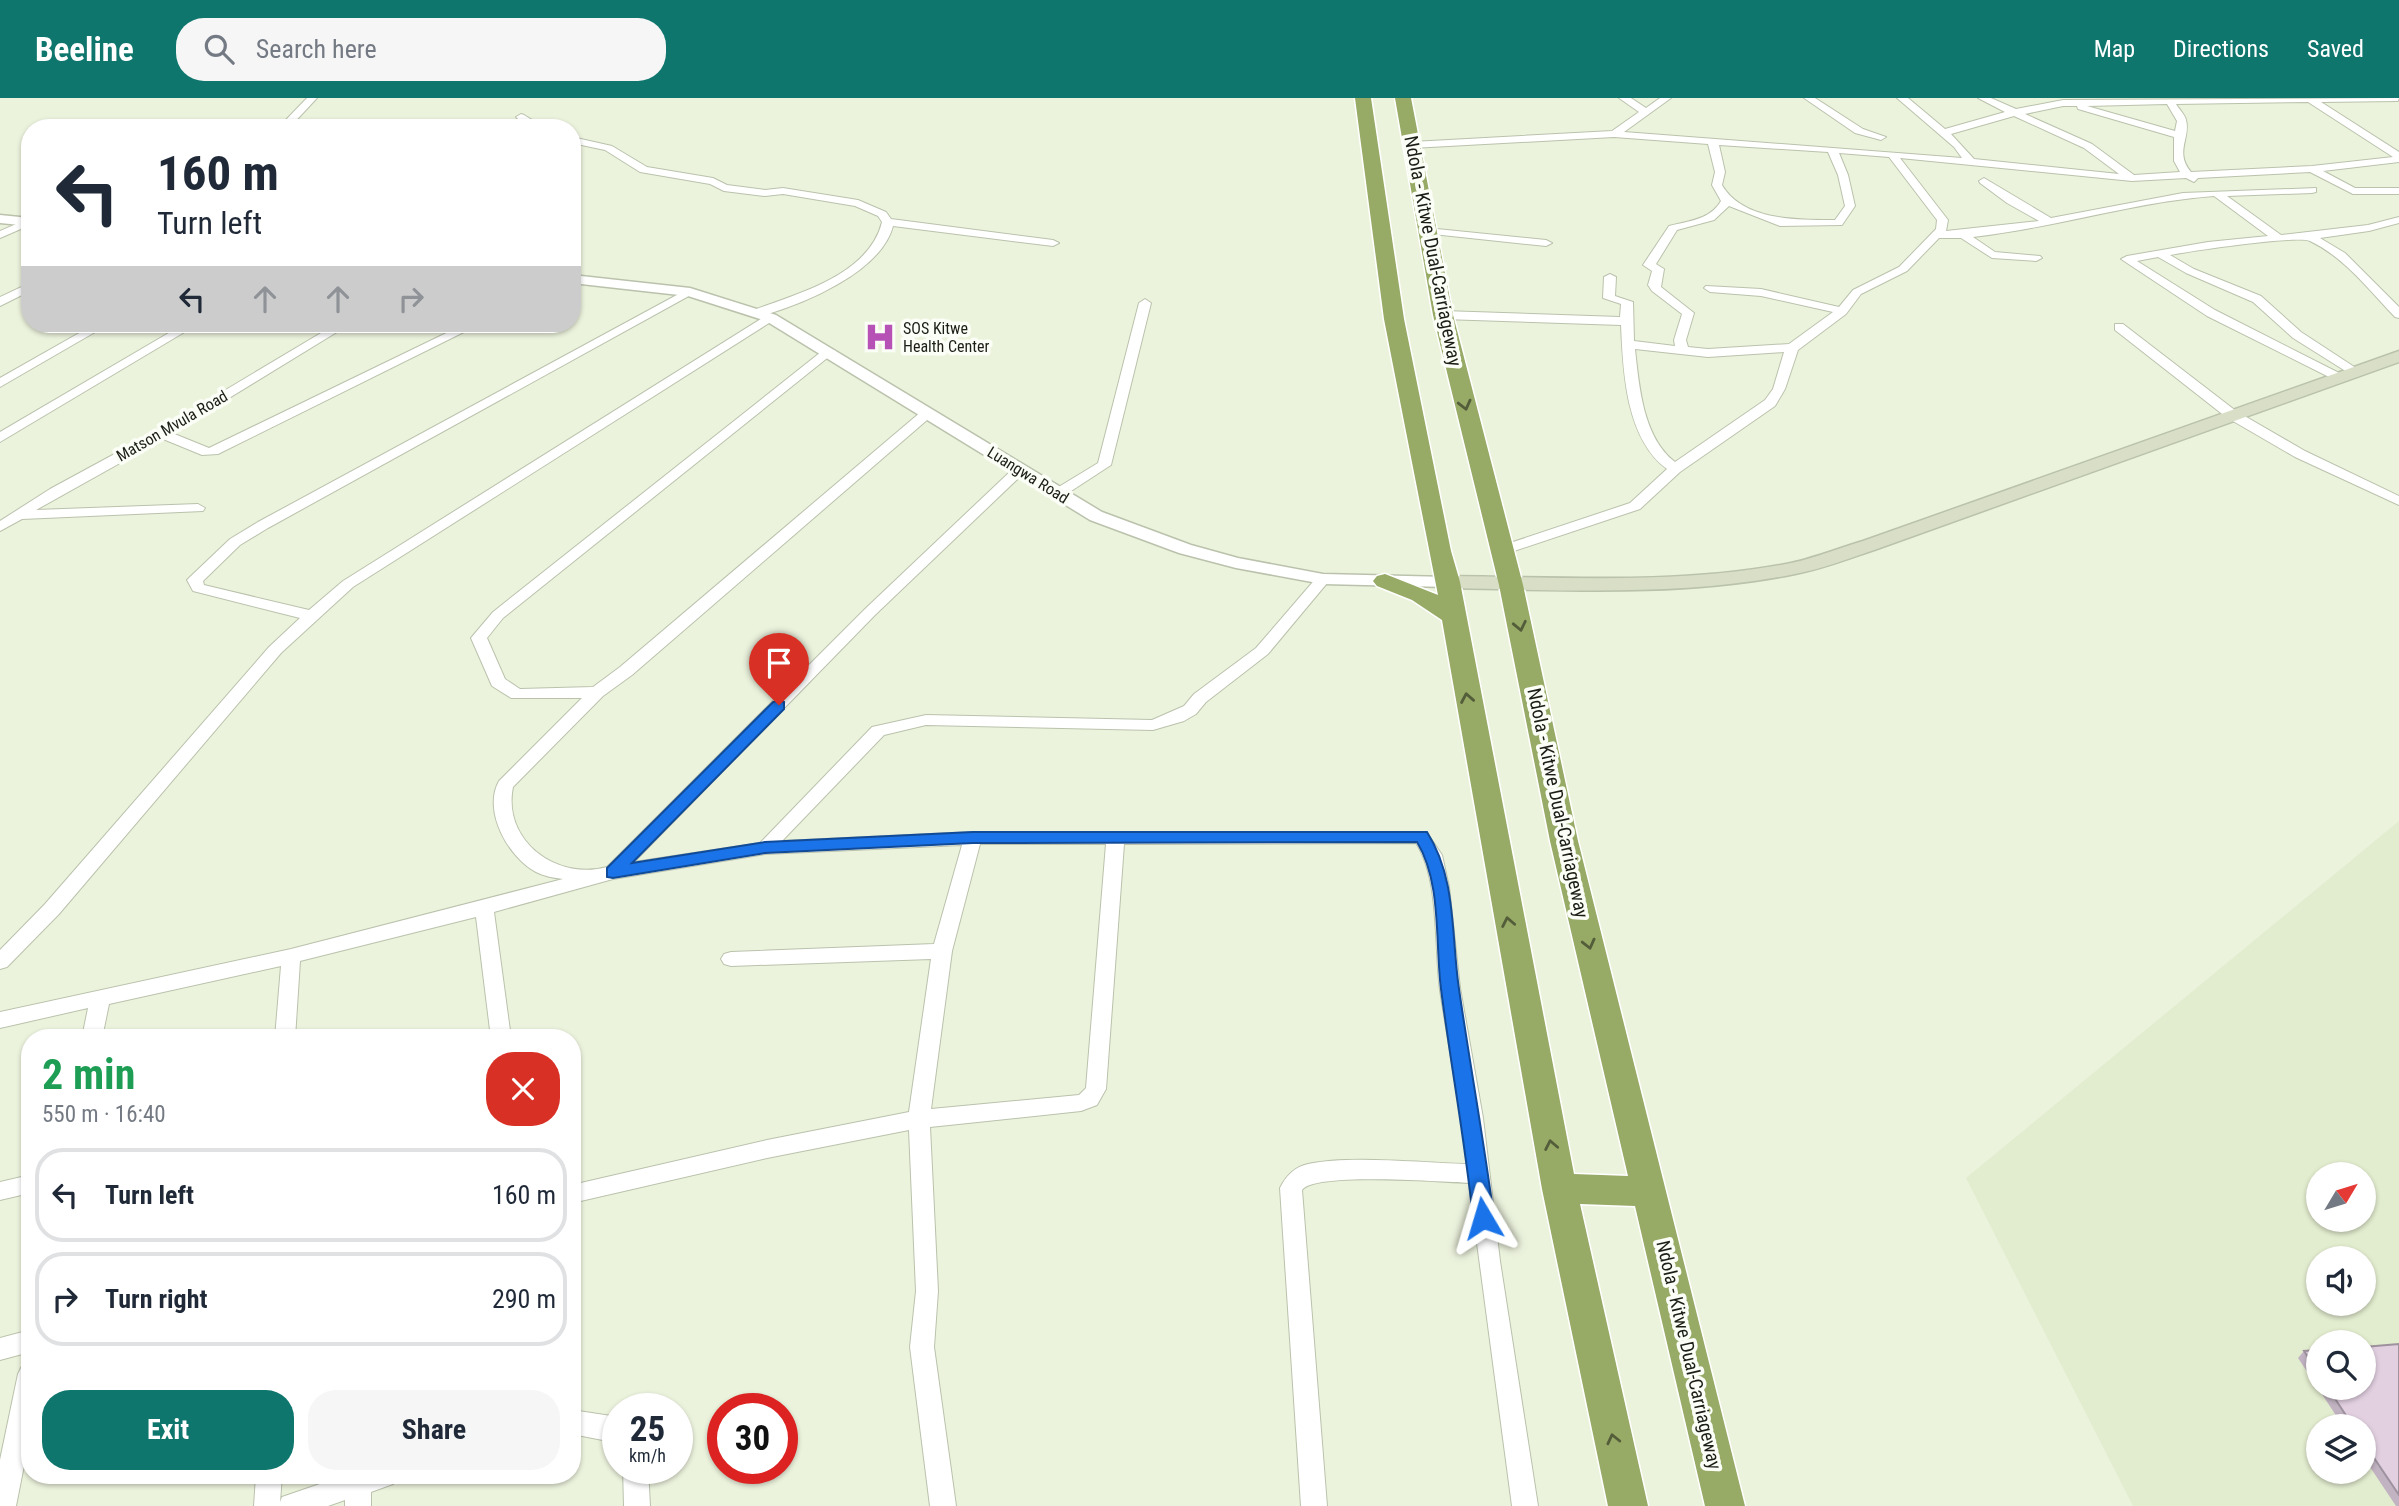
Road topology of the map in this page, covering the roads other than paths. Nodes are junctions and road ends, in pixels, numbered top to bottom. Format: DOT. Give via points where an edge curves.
graph roads {
  1 [pos="312,98"];
  2 [pos="1363,98"];
  3 [pos="1404,98"];
  4 [pos="1624,98"];
  5 [pos="1666,98"];
  6 [pos="1809,98"];
  7 [pos="1902,98"];
  8 [pos="1983,98"];
  9 [pos="2050,98"];
  10 [pos="2398,98"];
  11 [pos="2082,100"];
  12 [pos="2174,100"];
  13 [pos="2311,100"];
  14 [pos="2063,103"];
  15 [pos="1646,112"];
  16 [pos="2014,113"];
  17 [pos="520,117"];
  18 [pos="292,119"];
  19 [pos="524,119"];
  20 [pos="1943,133"];
  21 [pos="1614,134"];
  22 [pos="2178,135"];
  23 [pos="1881,137"];
  24 [pos="581,142"];
  25 [pos="1713,142"];
  26 [pos="1412,145"];
  27 [pos="1832,150"];
  28 [pos="1892,154"];
  29 [pos="2399,158"];
  30 [pos="1970,162"];
  31 [pos="2312,169"];
  32 [pos="2185,174"];
  33 [pos="2132,178"];
  34 [pos="1984,181"];
  35 [pos="2312,190"];
  36 [pos="2399,191"];
  37 [pos="2220,194"];
  38 [pos="1726,201"];
  39 [pos="0,219"];
  40 [pos="2399,220"];
  41 [pos="21,221"];
  42 [pos="2048,221"];
  43 [pos="888,222"];
  44 [pos="21,226"];
  45 [pos="1427,231"];
  46 [pos="1935,235"];
  47 [pos="0,236"];
  48 [pos="1965,236"];
  49 [pos="2309,236"];
  50 [pos="2279,239"];
  51 [pos="1053,243"];
  52 [pos="1546,243"];
  53 [pos="2159,253"];
  54 [pos="2036,258"];
  55 [pos="1610,277"];
  56 [pos="581,280"];
  57 [pos="1710,288"];
  58 [pos="21,291"];
  59 [pos="690,292"];
  60 [pos="0,302"];
  61 [pos="1145,303"];
  62 [pos="1842,311"];
  63 [pos="1443,314"];
  64 [pos="2399,314"];
  65 [pos="765,315"];
  66 [pos="1624,321"];
  67 [pos="2119,327"];
  68 [pos="87,333"];
  69 [pos="177,333"];
  70 [pos="329,333"];
  71 [pos="456,333"];
  72 [pos="1628,344"];
  73 [pos="1792,348"];
  74 [pos="1682,349"];
  75 [pos="831,351"];
  76 [pos="2399,356"];
  77 [pos="2346,375"];
  78 [pos="0,383"];
  79 [pos="928,414"];
  80 [pos="2231,414"];
  81 [pos="162,434"];
  82 [pos="0,438"];
  83 [pos="1675,468"];
  84 [pos="1020,470"];
  85 [pos="1057,494"];
  86 [pos="2399,501"];
  87 [pos="198,508"];
  88 [pos="0,512"];
  89 [pos="16,515"];
  90 [pos="0,527"];
  91 [pos="1439,551"];
  92 [pos="1500,551"];
  93 [pos="1323,579"];
  94 [pos="1385,581"];
  95 [pos="1448,582"];
  96 [pos="1511,584"];
  97 [pos="312,615"];
  98 [pos="1452,615"];
  99 [pos="597,691"];
  100 [pos="1116,837"];
  101 [pos="973,838"];
  102 [pos="765,848"];
  103 [pos="613,872"];
  104 [pos="593,877"];
  105 [pos="484,908"];
  106 [pos="942,951"];
  107 [pos="291,956"];
  108 [pos="731,958"];
  109 [pos="0,962"];
  110 [pos="100,999"];
  111 [pos="0,1020"];
  112 [pos="94,1029"];
  113 [pos="286,1029"];
  114 [pos="500,1029"];
  115 [pos="919,1119"];
  116 [pos="1478,1174"];
  117 [pos="21,1186"];
  118 [pos="1559,1189"];
  119 [pos="0,1191"];
  120 [pos="1650,1191"];
  121 [pos="581,1192"];
  122 [pos="21,1343"];
  123 [pos="0,1349"];
  124 [pos="21,1418"];
  125 [pos="581,1423"];
  126 [pos="602,1426"];
  127 [pos="268,1484"];
  128 [pos="372,1484"];
  129 [pos="636,1484"];
  130 [pos="358,1495"];
  131 [pos="3,1506"];
  132 [pos="267,1506"];
  133 [pos="291,1506"];
  134 [pos="637,1506"];
  135 [pos="943,1506"];
  136 [pos="1314,1506"];
  137 [pos="1525,1506"];
  138 [pos="1628,1506"];
  139 [pos="1725,1506"];
  1 -- 18 [label="street"];
  2 -- 91 [label="highway" via="1394,319"];
  3 -- 26 [label="highway, Ndola - Kitwe Dual-Carriageway"];
  4 -- 15 [label="street"];
  5 -- 15 [label="street"];
  6 -- 23 [label="street" via="1859,131"];
  7 -- 20 [label="street"];
  8 -- 16 [label="street"];
  9 -- 14 [label="street"];
  10 -- 13 [label="street"];
  11 -- 12 [label="street"];
  11 -- 14 [label="street"];
  12 -- 13 [label="street"];
  12 -- 22 [label="street" via="2182,121"];
  13 -- 29 [label="street"];
  14 -- 16 [label="street"];
  14 -- 22 [label="street"];
  15 -- 21 [label="street"];
  16 -- 20 [label="street"];
  16 -- 33 [label="street" via="2088,146"];
  17 -- 19 [label="street"];
  20 -- 30 [label="street"];
  21 -- 25 [label="street"];
  21 -- 26 [label="street"];
  22 -- 32 [label="street" via="2175,149"];
  24 -- 43 [label="street" via="608,148 644,170 713,181 724,188 858,202"];
  25 -- 27 [label="street"];
  25 -- 38 [label="street" via="1720,172 1717,185"];
  26 -- 45 [label="highway, Ndola - Kitwe Dual-Carriageway"];
  27 -- 28 [label="street"];
  27 -- 38 [label="street" via="1850,206 1838,223 1780,223"];
  28 -- 30 [label="street"];
  28 -- 46 [label="street" via="1943,220"];
  29 -- 31 [label="street"];
  30 -- 33 [label="street"];
  31 -- 32 [label="street"];
  31 -- 36 [label="street" via="2353,191"];
  32 -- 33 [label="street"];
  32 -- 37 [label="street"];
  34 -- 42 [label="street"];
  35 -- 37 [label="street"];
  37 -- 42 [label="street" via="2184,196"];
  37 -- 50 [label="street"];
  38 -- 74 [label="street" via="1704,221 1673,228 1649,265 1658,269 1656,289 1688,313"];
  39 -- 41 [label="street"];
  40 -- 49 [label="street"];
  42 -- 48 [label="street"];
  43 -- 51 [label="street"];
  43 -- 65 [label="street" via="882,242 858,267"];
  44 -- 47 [label="street"];
  45 -- 52 [label="street"];
  45 -- 63 [label="highway, Ndola - Kitwe Dual-Carriageway"];
  46 -- 48 [label="street"];
  46 -- 62 [label="street" via="1903,269 1857,292"];
  48 -- 54 [label="street" via="1992,255"];
  49 -- 50 [label="street"];
  49 -- 64 [label="street" via="2341,255"];
  50 -- 53 [label="street"];
  53 -- 77 [label="street" via="2257,299"];
  53 -- 77 [label="street" via="2126,260 2211,313"];
  55 -- 66 [label="street" via="1609,298 1627,302"];
  56 -- 59 [label="street, Luangwa Road"];
  57 -- 62 [label="street" via="1781,296"];
  58 -- 60 [label="street"];
  59 -- 65 [label="street, Luangwa Road"];
  59 -- 97 [label="street" via="263,525 235,542 195,580 198,588 207,591"];
  61 -- 85 [label="street" via="1104,465"];
  62 -- 73 [label="street"];
  63 -- 66 [label="street"];
  63 -- 92 [label="highway, Ndola - Kitwe Dual-Carriageway, one-way"];
  65 -- 75 [label="street, Luangwa Road"];
  65 -- 97 [label="street" via="348,584"];
  66 -- 72 [label="street"];
  67 -- 80 [label="street"];
  68 -- 78 [label="street"];
  69 -- 82 [label="street"];
  70 -- 81 [label="street, Matson Mvula Road"];
  71 -- 81 [label="street" via="213,451"];
  72 -- 74 [label="street"];
  72 -- 83 [label="street" via="1631,373 1652,448"];
  73 -- 74 [label="street" via="1707,353"];
  73 -- 83 [label="street" via="1770,403"];
  75 -- 79 [label="street, Luangwa Road"];
  75 -- 99 [label="street" via="498,615 479,638 498,682 517,694"];
  76 -- 77 [label="main road, Luangwa Road"];
  77 -- 80 [label="main road, Luangwa Road"];
  79 -- 84 [label="street, Luangwa Road"];
  79 -- 99 [label="street"];
  80 -- 86 [label="street" via="2300,454"];
  80 -- 96 [label="main road, Luangwa Road" via="1796,568 1694,579"];
  81 -- 89 [label="street, Matson Mvula Road"];
  83 -- 92 [label="street" via="1630,509"];
  84 -- 85 [label="street, Luangwa Road"];
  84 -- 103 [label="street" via="870,612"];
  85 -- 93 [label="street, Luangwa Road" via="1096,516 1185,549"];
  87 -- 89 [label="street"];
  88 -- 89 [label="street"];
  89 -- 90 [label="street, Matson Mvula Road"];
  91 -- 94 [label="highway" via="1414,574"];
  91 -- 95 [label="highway"];
  92 -- 96 [label="highway, Ndola - Kitwe Dual-Carriageway"];
  93 -- 94 [label="street, Luangwa Road"];
  93 -- 102 [label="street" via="1262,650 1178,717 1153,725 926,720 878,730"];
  94 -- 95 [label="street, Luangwa Road"];
  94 -- 98 [label="highway" via="1421,595"];
  95 -- 96 [label="main road, Luangwa Road"];
  95 -- 98 [label="highway"];
  96 -- 120 [label="highway, Ndola - Kitwe Dual-Carriageway, one-way" via="1564,841"];
  97 -- 109 [label="street" via="275,650 61,899"];
  118 -- 98 [label="highway, one-way"];
  99 -- 104 [label="street" via="505,785 500,798 514,840 544,868"];
  100 -- 101 [label="street"];
  100 -- 115 [label="street" via="1096,1088 1090,1099"];
  100 -- 116 [label="street" via="1422,836 1433,855 1440,887"];
  101 -- 102 [label="street"];
  101 -- 106 [label="street"];
  102 -- 103 [label="street"];
  103 -- 104 [label="street"];
  104 -- 105 [label="street"];
  105 -- 107 [label="street"];
  105 -- 114 [label="street"];
  106 -- 108 [label="street"];
  106 -- 115 [label="street"];
  107 -- 110 [label="street"];
  107 -- 113 [label="street"];
  110 -- 111 [label="street"];
  110 -- 112 [label="street"];
  115 -- 121 [label="street"];
  115 -- 135 [label="street" via="927,1291 922,1347"];
  116 -- 136 [label="street" via="1309,1173 1291,1188"];
  116 -- 137 [label="street"];
  117 -- 119 [label="street"];
  118 -- 120 [label="highway"];
  138 -- 118 [label="highway, one-way"];
  120 -- 139 [label="highway, Ndola - Kitwe Dual-Carriageway"];
  122 -- 123 [label="street"];
  124 -- 131 [label="street"];
  125 -- 126 [label="street"];
  127 -- 132 [label="street"];
  128 -- 130 [label="street"];
  129 -- 134 [label="street"];
  130 -- 133 [label="street"];
}
